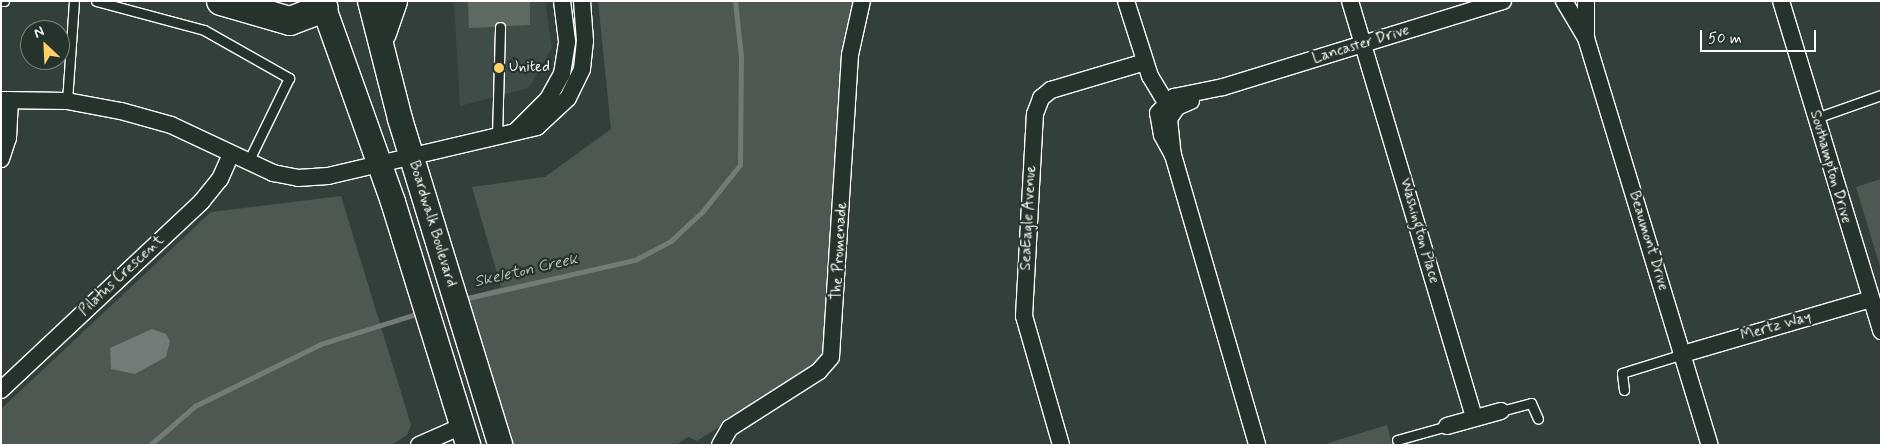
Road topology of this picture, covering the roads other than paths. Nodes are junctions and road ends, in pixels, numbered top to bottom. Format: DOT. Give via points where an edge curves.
graph roads {
  1 [pos="96,1"];
  2 [pos="221,1"];
  3 [pos="370,1"];
  4 [pos="394,1"];
  5 [pos="562,1"];
  6 [pos="582,1"];
  7 [pos="862,1"];
  8 [pos="1126,1"];
  9 [pos="1350,1"];
  10 [pos="1564,1"];
  11 [pos="1586,1"];
  12 [pos="1781,1"];
  13 [pos="76,2"];
  14 [pos="1506,2"];
  15 [pos="324,8"];
  16 [pos="500,27"];
  17 [pos="382,33"];
  18 [pos="1586,38"];
  19 [pos="1364,44"];
  20 [pos="1144,62"];
  21 [pos="1881,95"];
  22 [pos="5,100"];
  23 [pos="68,101"];
  24 [pos="1168,107"];
  25 [pos="1816,118"];
  26 [pos="517,130"];
  27 [pos="497,136"];
  28 [pos="231,154"];
  29 [pos="412,157"];
  30 [pos="1,159"];
  31 [pos="248,162"];
  32 [pos="380,166"];
  33 [pos="1868,300"];
  34 [pos="1881,331"];
  35 [pos="1683,354"];
  36 [pos="1,390"];
  37 [pos="1624,390"];
  38 [pos="1501,411"];
  39 [pos="1474,417"];
  40 [pos="1538,419"];
  41 [pos="1447,426"];
  42 [pos="1256,427"];
  43 [pos="465,435"];
  44 [pos="1397,440"];
  45 [pos="419,445"];
  46 [pos="500,445"];
  47 [pos="720,445"];
  48 [pos="1061,445"];
  49 [pos="1257,445"];
  50 [pos="1266,445"];
  51 [pos="1710,445"];
  1 -- 31 [label="lane" via="204,30 289,78"];
  2 -- 15 [label="highway" via="290,21"];
  3 -- 17 [label="main road, Boardwalk Boulevard"];
  4 -- 17 [label="highway"];
  5 -- 26 [label="street" via="567,48 562,74 548,99"];
  6 -- 26 [label="street" via="585,41 576,83 558,109 537,127"];
  7 -- 47 [label="street, The Promenade" via="850,55 831,357 819,371 730,428"];
  8 -- 20 [label="street"];
  9 -- 19 [label="street, Washington Place"];
  10 -- 18 [label="street"];
  11 -- 18 [label="street"];
  12 -- 25 [label="street, Southampton Drive"];
  13 -- 23 [label="lane"];
  14 -- 19 [label="street, Lancaster Drive"];
  15 -- 32 [label="main road, Boardwalk Boulevard"];
  16 -- 27 [label="lane"];
  17 -- 29 [label="main road, Boardwalk Boulevard"];
  18 -- 35 [label="street, Beaumont Drive"];
  19 -- 24 [label="street, Lancaster Drive"];
  19 -- 39 [label="street, Washington Place"];
  20 -- 24 [label="street"];
  20 -- 48 [label="street, SeaEagle Avenue" via="1051,90 1041,98 1035,114 1024,316"];
  21 -- 25 [label="lane"];
  22 -- 23 [label="street"];
  22 -- 30 [label="street" via="8,138"];
  23 -- 28 [label="street" via="163,123"];
  24 -- 42 [label="street" via="1173,155"];
  25 -- 33 [label="street, Southampton Drive"];
  26 -- 27 [label="street"];
  27 -- 29 [label="street"];
  28 -- 31 [label="street"];
  28 -- 36 [label="street, Pilatus Crescent" via="202,201"];
  29 -- 32 [label="street"];
  29 -- 46 [label="main road, Boardwalk Boulevard"];
  31 -- 32 [label="street" via="298,178"];
  32 -- 43 [label="main road, Boardwalk Boulevard"];
  33 -- 34 [label="street, Southampton Drive"];
  33 -- 35 [label="street, Mertz Way"];
  35 -- 37 [label="lane" via="1622,373"];
  35 -- 51 [label="street, Beaumont Drive"];
  38 -- 39 [label="street"];
  38 -- 40 [label="lane" via="1531,403"];
  39 -- 41 [label="street"];
  41 -- 44 [label="lane"];
  42 -- 49 [label="street"];
  42 -- 50 [label="street"];
  43 -- 45 [label="street"];
}
